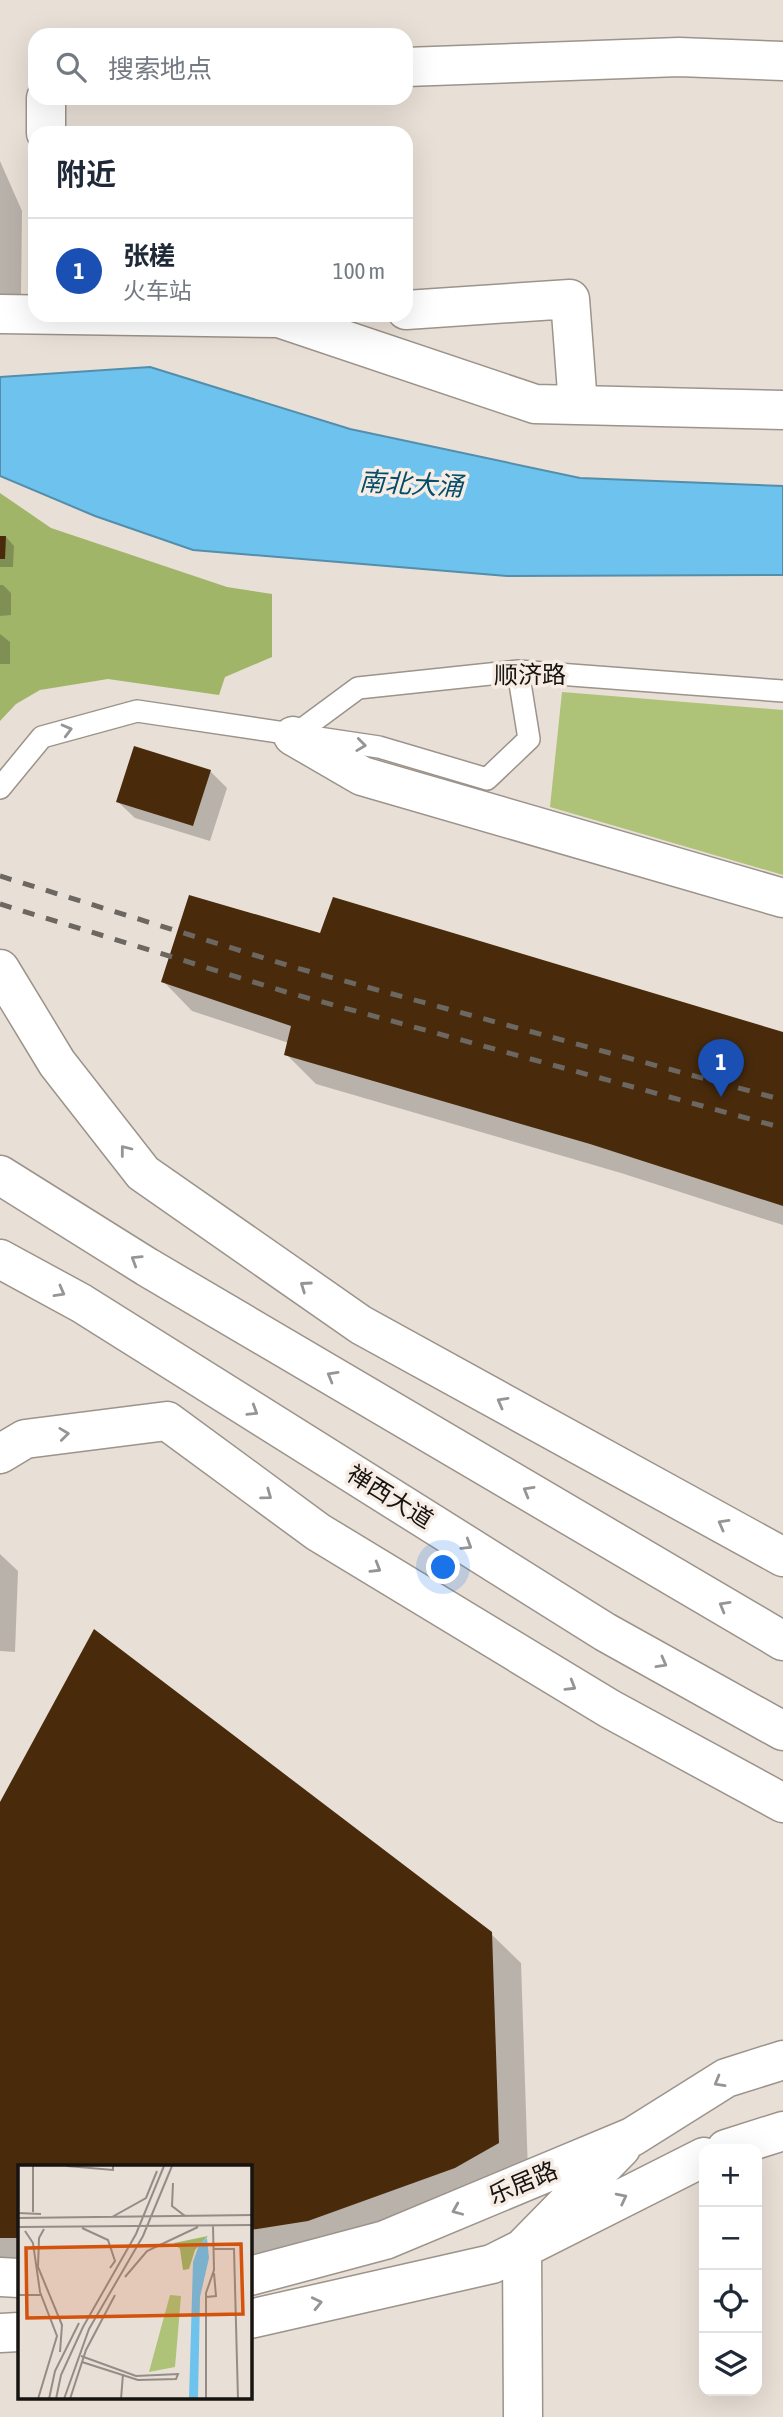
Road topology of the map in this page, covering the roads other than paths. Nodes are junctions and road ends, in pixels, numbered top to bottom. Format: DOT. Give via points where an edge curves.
graph roads {
  1 [pos="783,61"];
  2 [pos="413,67"];
  3 [pos="46,105"];
  4 [pos="46,126"];
  5 [pos="413,310"];
  6 [pos="0,314"];
  7 [pos="28,315"];
  8 [pos="291,322"];
  9 [pos="578,405"];
  10 [pos="783,410"];
  11 [pos="518,671"];
  12 [pos="783,691"];
  13 [pos="293,736"];
  14 [pos="0,788"];
  15 [pos="783,898"];
  16 [pos="0,969"];
  17 [pos="0,1175"];
  18 [pos="0,1259"];
  19 [pos="0,1454"];
  20 [pos="783,1557"];
  21 [pos="783,1641"];
  22 [pos="783,1731"];
  23 [pos="783,1803"];
  24 [pos="783,2060"];
  25 [pos="783,2131"];
  26 [pos="632,2137"];
  27 [pos="742,2144"];
  28 [pos="699,2160"];
  29 [pos="522,2249"];
  30 [pos="252,2275"];
  31 [pos="0,2277"];
  32 [pos="18,2278"];
  33 [pos="252,2319"];
  34 [pos="18,2332"];
  35 [pos="0,2333"];
  36 [pos="523,2417"];
  1 -- 2 [label="main road" via="679,57"];
  3 -- 4 [label="main road"];
  5 -- 9 [label="main road" via="570,299"];
  6 -- 7 [label="main road"];
  8 -- 9 [label="main road" via="535,404"];
  9 -- 10 [label="main road"];
  11 -- 12 [label="lane, 顺济路"];
  11 -- 13 [label="lane, 顺济路" via="358,688"];
  13 -- 11 [label="lane, one-way" via="379,747 487,779 529,739"];
  14 -- 13 [label="lane, one-way" via="42,737 137,711"];
  13 -- 15 [label="main road" via="362,776"];
  20 -- 16 [label="main road, one-way" via="361,1325 143,1173 57,1063"];
  21 -- 17 [label="main road, one-way" via="147,1267"];
  18 -- 22 [label="main road, 禅西大道, one-way" via="81,1303 605,1632"];
  19 -- 23 [label="main road, one-way" via="25,1439 167,1421 318,1532 610,1709"];
  24 -- 26 [label="main road, 乐居路, one-way" via="726,2078"];
  25 -- 27 [label="main road"];
  26 -- 29 [label="main road"];
  26 -- 30 [label="main road, 乐居路, one-way" via="385,2240"];
  29 -- 28 [label="main road, one-way"];
  33 -- 29 [label="main road, one-way" via="492,2264"];
  29 -- 36 [label="main road"];
  31 -- 32 [label="main road"];
  34 -- 35 [label="main road"];
}
